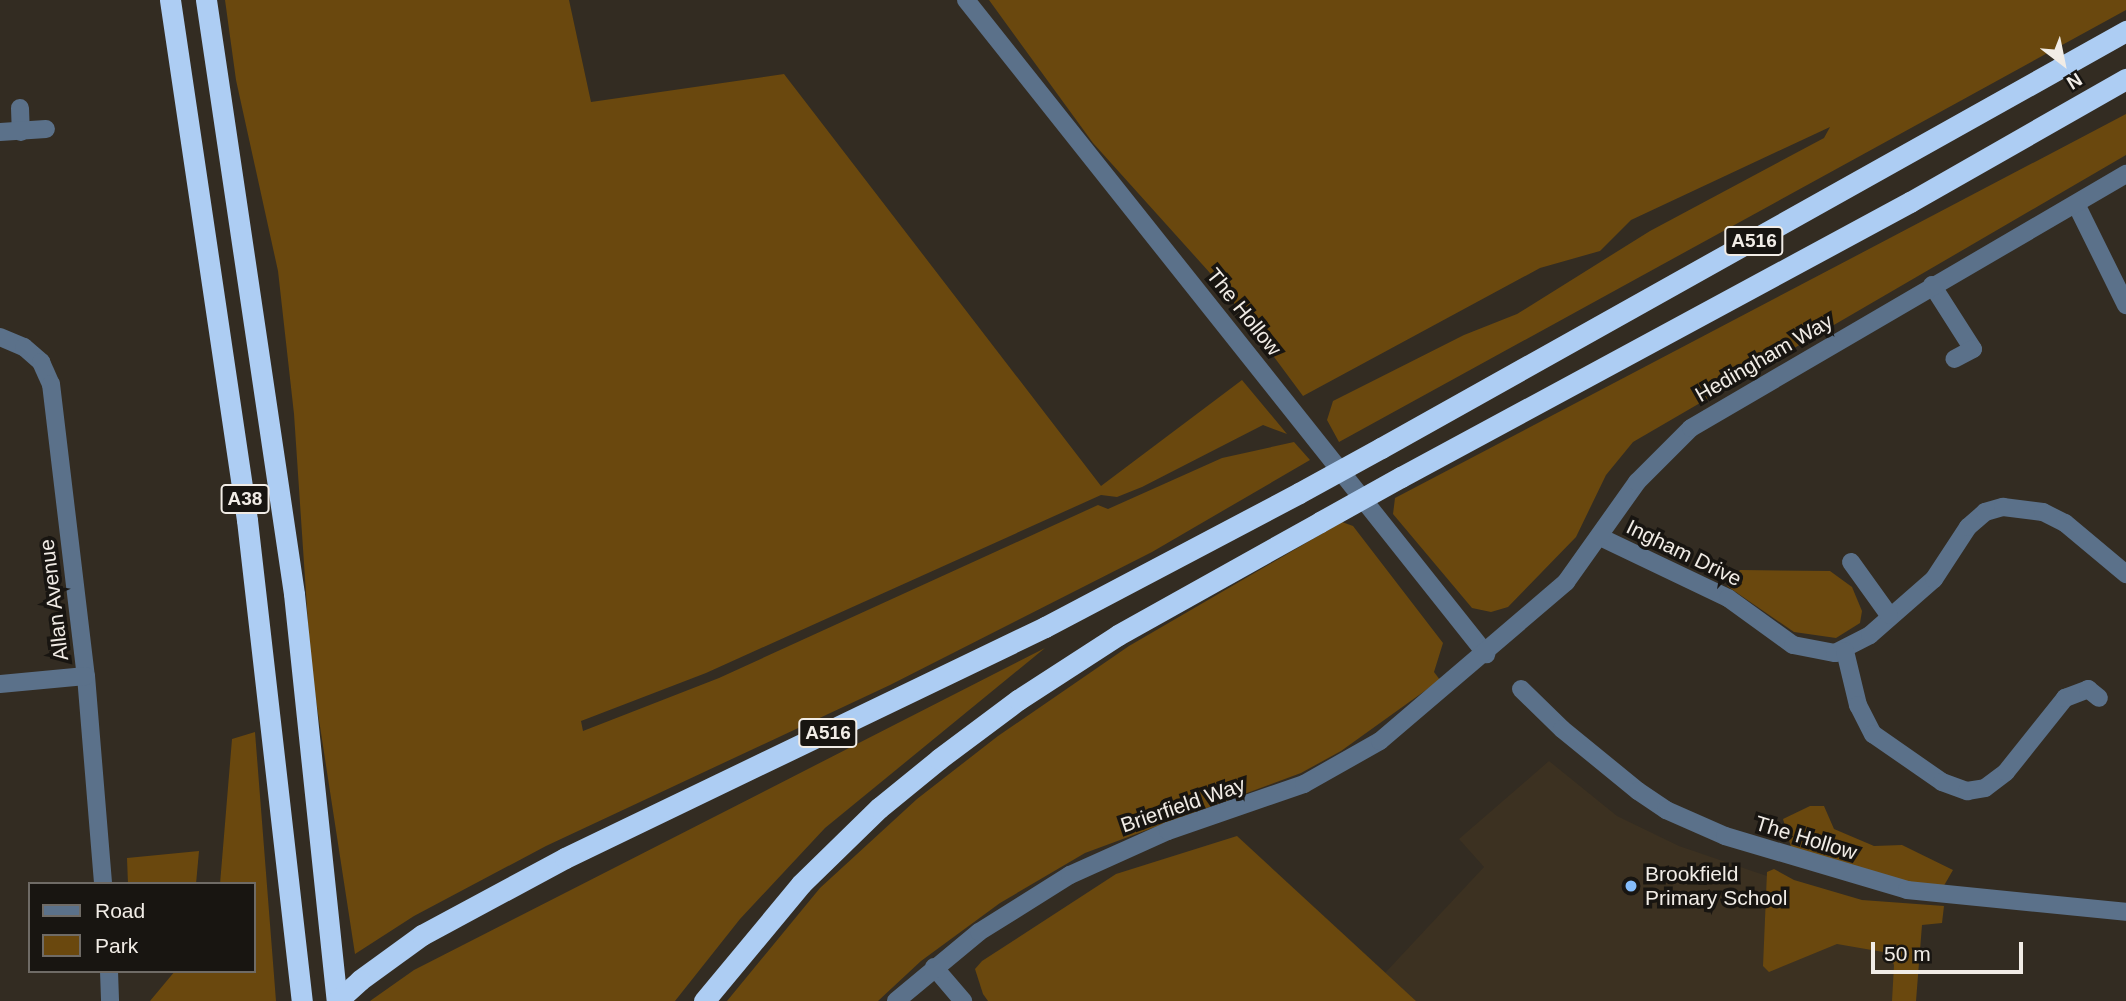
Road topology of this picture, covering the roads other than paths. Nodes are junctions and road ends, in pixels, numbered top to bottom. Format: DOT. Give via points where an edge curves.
graph roads {
  1 [pos="170,0"];
  2 [pos="206,0"];
  3 [pos="967,0"];
  4 [pos="2126,32"];
  5 [pos="2126,79"];
  6 [pos="2126,92"];
  7 [pos="20,108"];
  8 [pos="2056,121"];
  9 [pos="46,129"];
  10 [pos="21,131"];
  11 [pos="0,132"];
  12 [pos="2126,174"];
  13 [pos="2076,204"];
  14 [pos="1933,285"];
  15 [pos="2126,306"];
  16 [pos="0,337"];
  17 [pos="1954,359"];
  18 [pos="1600,537"];
  19 [pos="1851,562"];
  20 [pos="2124,569"];
  21 [pos="1889,615"];
  22 [pos="1846,651"];
  23 [pos="1486,654"];
  24 [pos="86,676"];
  25 [pos="0,684"];
  26 [pos="1521,689"];
  27 [pos="2099,698"];
  28 [pos="103,882"];
  29 [pos="2126,912"];
  30 [pos="934,967"];
  31 [pos="109,973"];
  32 [pos="110,1001"];
  33 [pos="302,1001"];
  34 [pos="337,1001"];
  35 [pos="704,1001"];
  36 [pos="895,1001"];
  37 [pos="962,1001"];
  1 -- 33 [label="highway, A38" via="247,520"];
  2 -- 34 [label="highway, A38" via="294,593"];
  3 -- 23 [label="street, The Hollow"];
  4 -- 34 [label="highway, A516, bridge" via="1299,493 985,656 553,864 422,935"];
  5 -- 8 [label="highway, A516"];
  6 -- 8 [label="highway"];
  7 -- 10 [label="street"];
  8 -- 35 [label="highway, A516, bridge" via="1320,522 1118,635 1018,699 879,808 801,884"];
  9 -- 10 [label="street"];
  10 -- 11 [label="street"];
  12 -- 13 [label="street, Hedingham Way"];
  13 -- 14 [label="street, Hedingham Way"];
  13 -- 15 [label="street"];
  14 -- 17 [label="street" via="1973,349"];
  14 -- 18 [label="street, Hedingham Way" via="1691,428 1637,482"];
  16 -- 24 [label="street, Allan Avenue" via="24,347 41,362 51,384"];
  18 -- 22 [label="street, Ingham Drive" via="1719,593 1793,645"];
  18 -- 23 [label="street, Hedingham Way" via="1566,582"];
  19 -- 21 [label="street"];
  20 -- 21 [label="street" via="2065,523 2043,512 2003,507 1985,512 1968,527 1934,579"];
  21 -- 22 [label="street"];
  22 -- 27 [label="street" via="1858,705 1873,734 1941,782 1966,792 1984,788 2006,772 2065,698 2088,689"];
  23 -- 30 [label="street, Brierfield Way" via="1380,741 1346,762 1304,784 1168,831 1081,870 1028,899"];
  24 -- 25 [label="street"];
  24 -- 28 [label="street, Allan Avenue"];
  26 -- 29 [label="street, The Hollow" via="1638,791 1666,810 1724,836 1907,890"];
  30 -- 36 [label="street, Brierfield Way"];
  30 -- 37 [label="street"];
  31 -- 32 [label="street"];
}
